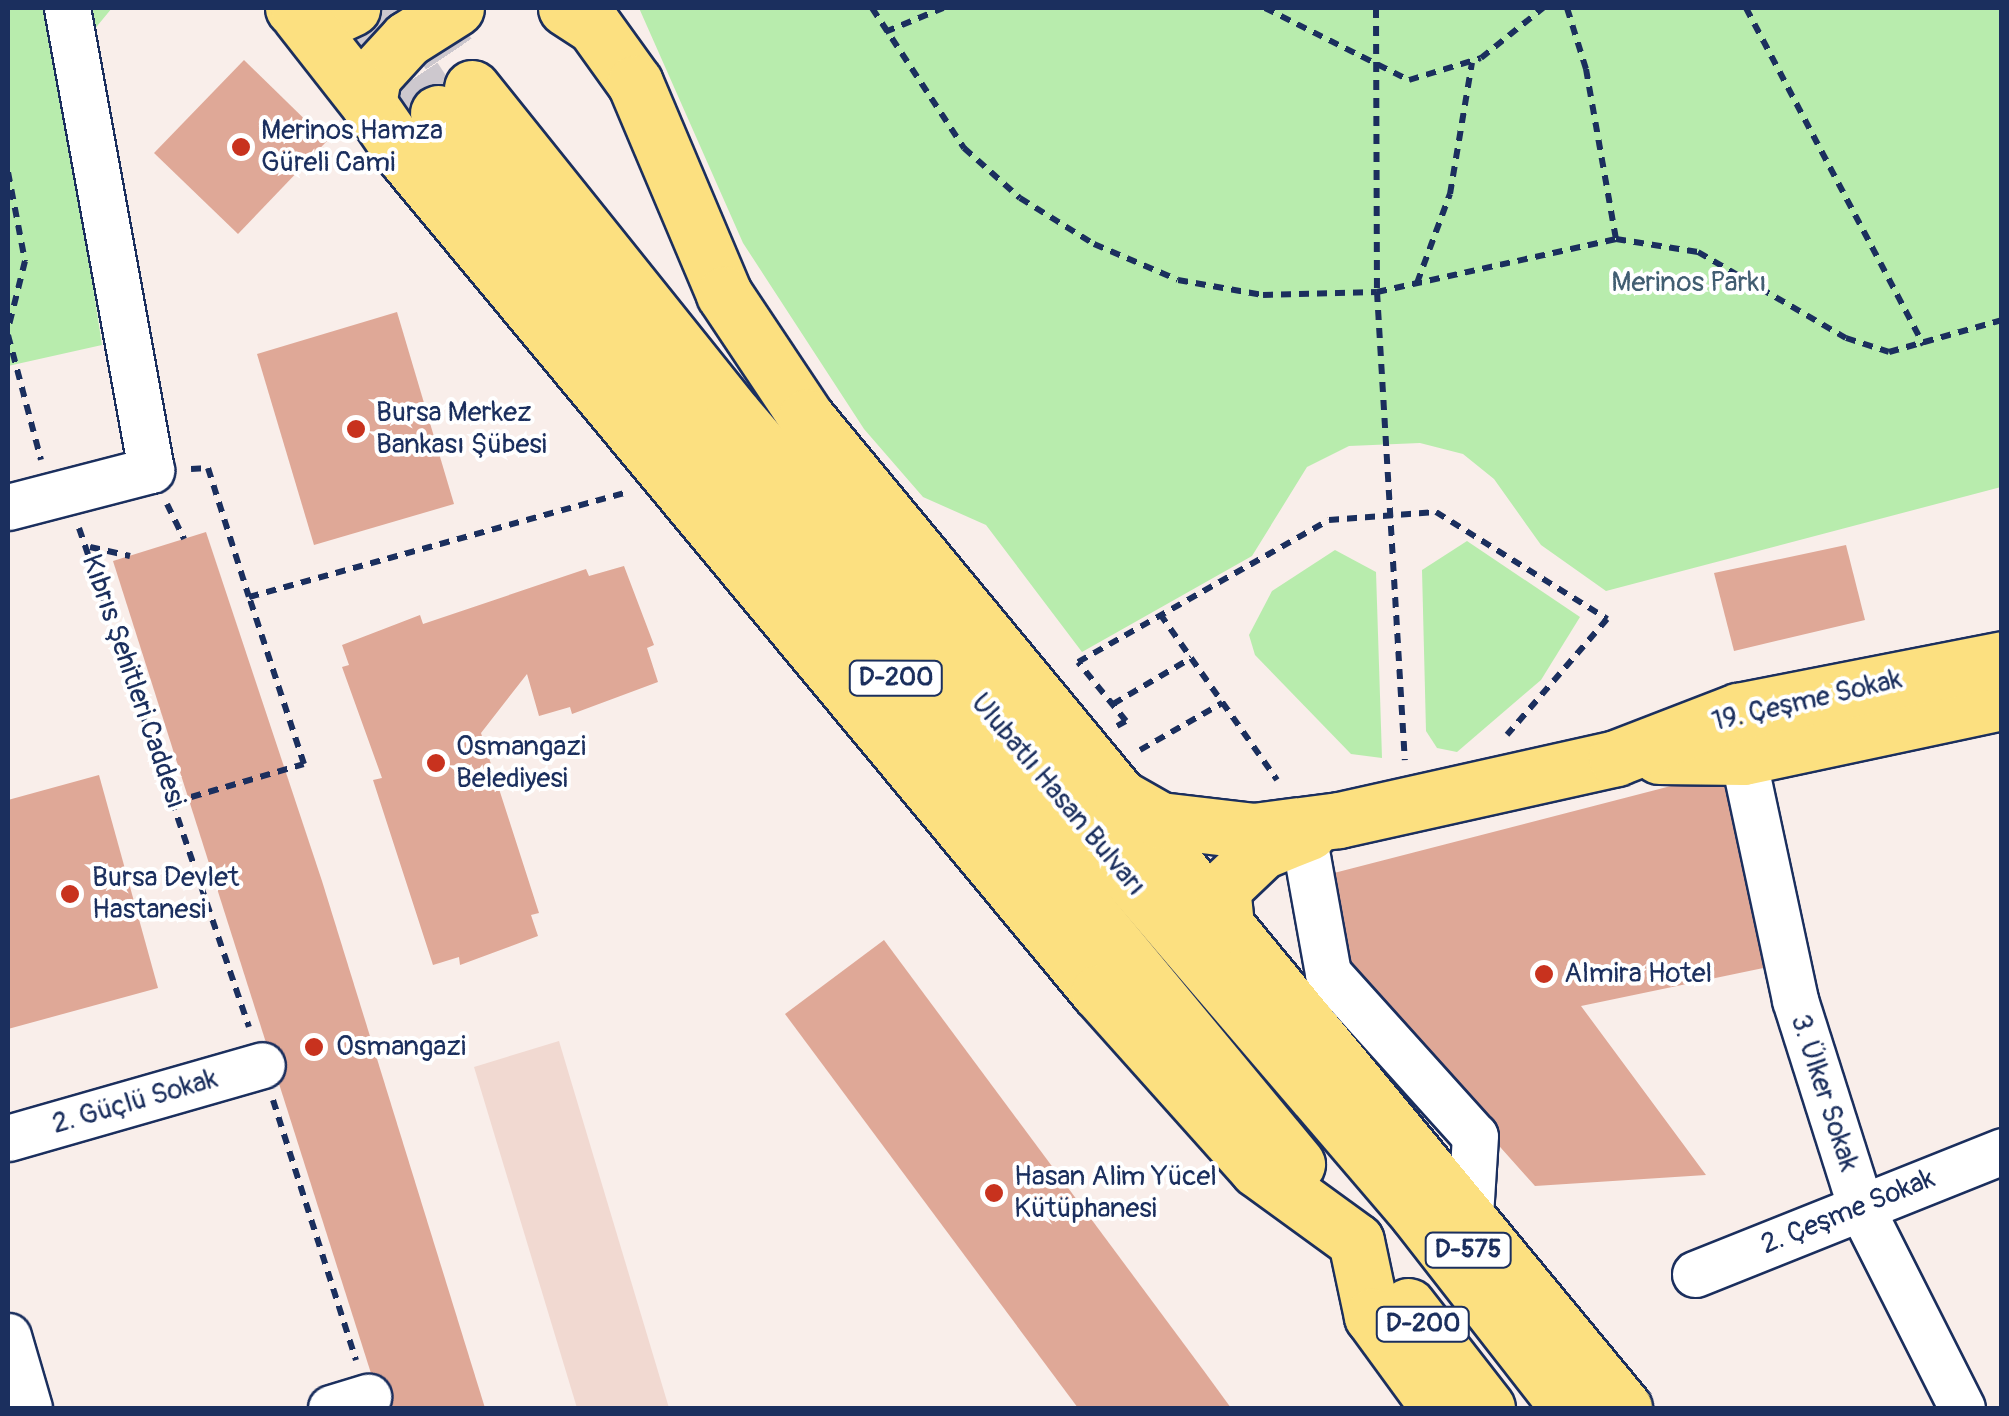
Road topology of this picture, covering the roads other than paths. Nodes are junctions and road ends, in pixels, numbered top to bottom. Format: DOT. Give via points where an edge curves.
graph roads {
  1 [pos="67,8"];
  2 [pos="456,8"];
  3 [pos="566,8"];
  4 [pos="598,8"];
  5 [pos="315,10"];
  6 [pos="635,84"];
  7 [pos="368,102"];
  8 [pos="8,507"];
  9 [pos="2002,660"];
  10 [pos="2002,702"];
  11 [pos="1744,756"];
  12 [pos="1616,758"];
  13 [pos="1112,792"];
  14 [pos="1321,827"];
  15 [pos="1226,925"];
  16 [pos="262,1065"];
  17 [pos="1318,1099"];
  18 [pos="8,1138"];
  19 [pos="2002,1150"];
  20 [pos="1860,1208"];
  21 [pos="1470,1216"];
  22 [pos="1356,1241"];
  23 [pos="1695,1274"];
  24 [pos="8,1336"];
  25 [pos="1604,1406"];
  26 [pos="29,1408"];
  27 [pos="1439,1408"];
  28 [pos="1487,1408"];
  29 [pos="1962,1408"];
  1 -- 8 [label="street" via="151,470"];
  2 -- 7 [label="main road" via="407,39 373,76"];
  3 -- 6 [label="main road" via="594,26"];
  4 -- 6 [label="main road"];
  5 -- 7 [label="main road"];
  6 -- 13 [label="main road" via="716,280 806,418"];
  7 -- 22 [label="main road" via="455,223 1257,1169"];
  9 -- 12 [label="main road, 19. Çeşme Sokak" via="1738,712"];
  10 -- 11 [label="main road, 19. Çeşme Sokak"];
  11 -- 12 [label="main road, 19. Çeşme Sokak"];
  11 -- 20 [label="street, 3. Ülker Sokak" via="1795,1000"];
  12 -- 14 [label="main road, 19. Çeşme Sokak"];
  13 -- 14 [label="main road" via="1160,820 1254,832"];
  13 -- 15 [label="main road"];
  14 -- 15 [label="main road" via="1262,851 1222,889"];
  14 -- 21 [label="street" via="1328,973 1475,1136"];
  15 -- 21 [label="main road"];
  16 -- 18 [label="street, 2. Güçlü Sokak"];
  17 -- 22 [label="main road, Ulubatlı Hasan Bulvarı / D-200" via="722,400 455,100 573,290 1204,1046"];
  17 -- 25 [label="main road, D-575"];
  19 -- 20 [label="street, 2. Çeşme Sokak"];
  20 -- 23 [label="street, 2. Çeşme Sokak"];
  20 -- 29 [label="street, 3. Ülker Sokak"];
  21 -- 25 [label="main road"];
  22 -- 27 [label="main road" via="1372,1316"];
  22 -- 28 [label="main road, Ulubatlı Hasan Bulvarı / D-200"];
  24 -- 26 [label="street"];
}
